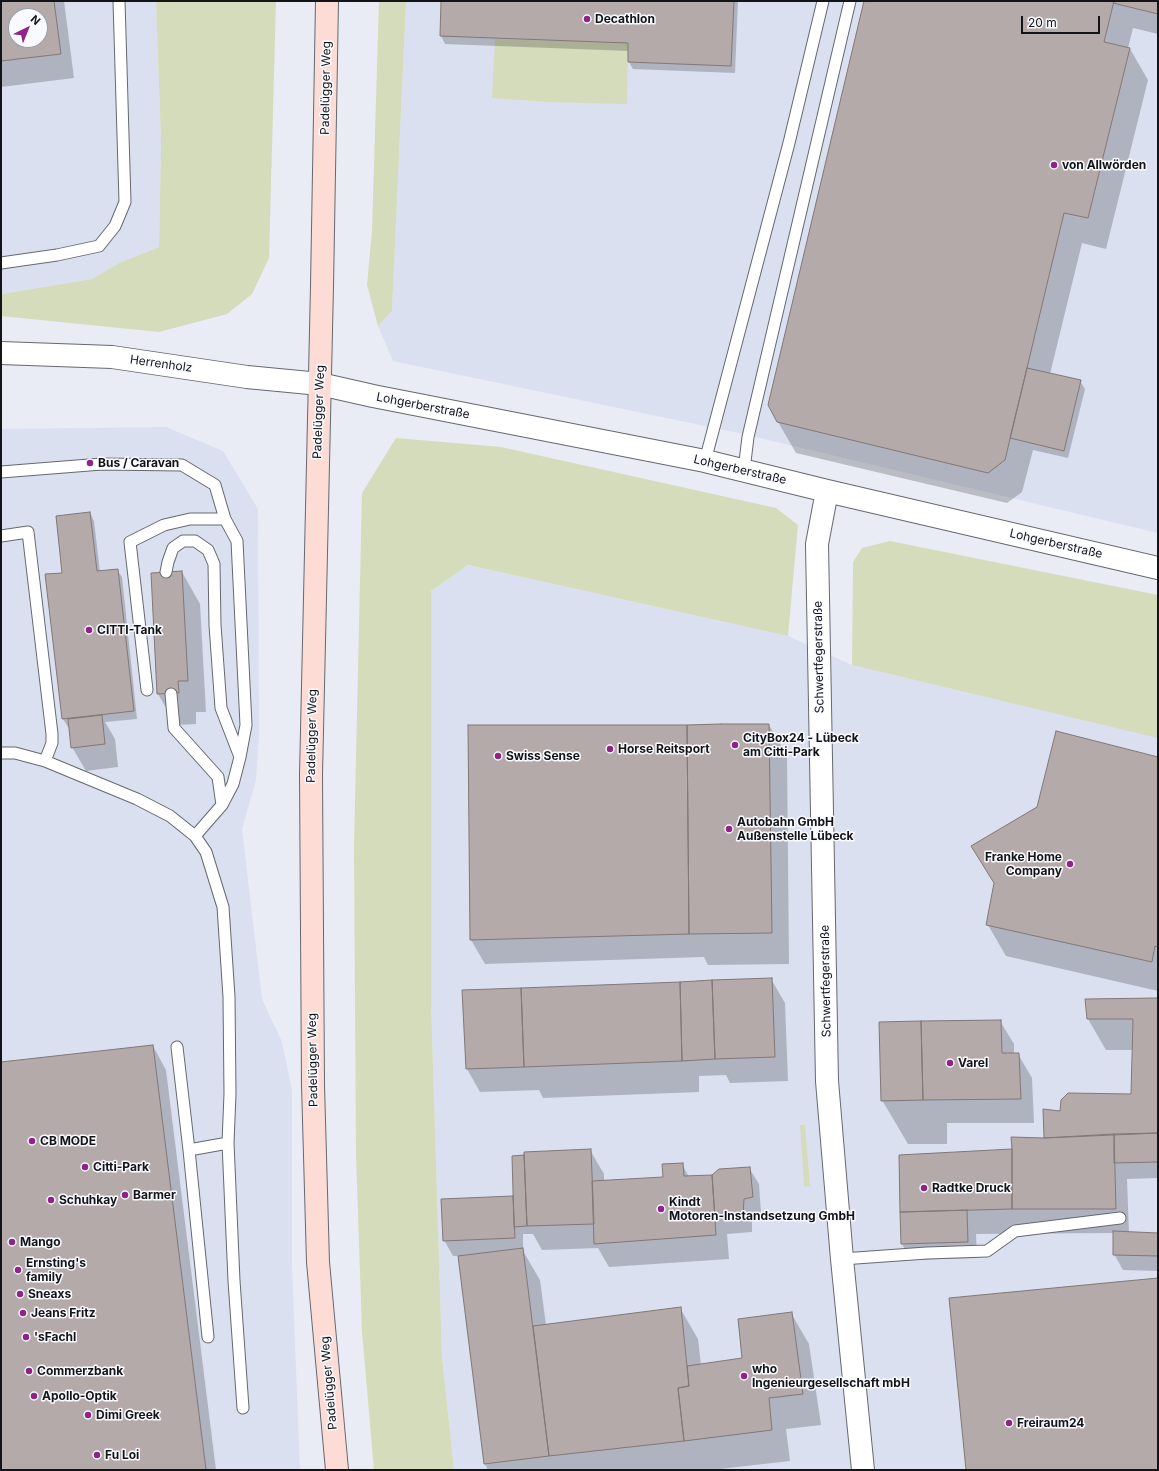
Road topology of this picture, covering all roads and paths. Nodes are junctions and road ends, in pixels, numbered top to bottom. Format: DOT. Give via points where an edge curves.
graph roads {
  1 [pos="119,1"];
  2 [pos="327,1"];
  3 [pos="823,1"];
  4 [pos="850,1"];
  5 [pos="1,263"];
  6 [pos="1,353"];
  7 [pos="320,384"];
  8 [pos="705,461"];
  9 [pos="744,470"];
  10 [pos="1,472"];
  11 [pos="827,491"];
  12 [pos="225,519"];
  13 [pos="1,536"];
  14 [pos="1158,568"];
  15 [pos="166,572"];
  16 [pos="147,690"];
  17 [pos="171,694"];
  18 [pos="1,753"];
  19 [pos="240,757"];
  20 [pos="45,761"];
  21 [pos="222,805"];
  22 [pos="195,836"];
  23 [pos="177,1047"];
  24 [pos="228,1143"];
  25 [pos="189,1150"];
  26 [pos="1120,1218"];
  27 [pos="842,1259"];
  28 [pos="208,1337"];
  29 [pos="242,1408"];
  30 [pos="337,1470"];
  31 [pos="863,1470"];
  1 -- 5 [label="lane" via="125,202 115,226 100,246"];
  2 -- 7 [label="main road, Padelügger Weg"];
  3 -- 8 [label="lane" via="789,143"];
  4 -- 9 [label="lane" via="748,437"];
  6 -- 7 [label="street, Herrenholz" via="112,357 247,377"];
  7 -- 8 [label="street, Lohgerberstraße"];
  7 -- 30 [label="main road, Padelügger Weg" via="311,775 313,1085 318,1262"];
  8 -- 9 [label="street, Lohgerberstraße"];
  9 -- 11 [label="street, Lohgerberstraße"];
  10 -- 12 [label="lane" via="102,464 182,465 215,484"];
  11 -- 14 [label="street, Lohgerberstraße"];
  11 -- 27 [label="street, Schwertfegerstraße" via="817,544 827,1081"];
  12 -- 16 [label="lane" via="190,519 164,525 130,542"];
  12 -- 19 [label="lane" via="237,541 246,725"];
  13 -- 20 [label="lane" via="28,532 52,734 52,743"];
  15 -- 19 [label="lane" via="173,548 183,541 195,541 208,550 214,564 221,708"];
  17 -- 21 [label="lane" via="174,728 218,777"];
  18 -- 20 [label="lane" via="15,753"];
  19 -- 21 [label="lane" via="233,784"];
  20 -- 22 [label="lane" via="138,799 170,816"];
  21 -- 22 [label="lane"];
  22 -- 24 [label="lane" via="206,852 223,907 229,997"];
  23 -- 25 [label="lane"];
  24 -- 25 [label="lane"];
  24 -- 29 [label="lane"];
  25 -- 28 [label="lane"];
  26 -- 27 [label="lane" via="1016,1231 987,1251"];
  27 -- 31 [label="street, Schwertfegerstraße"];
}
